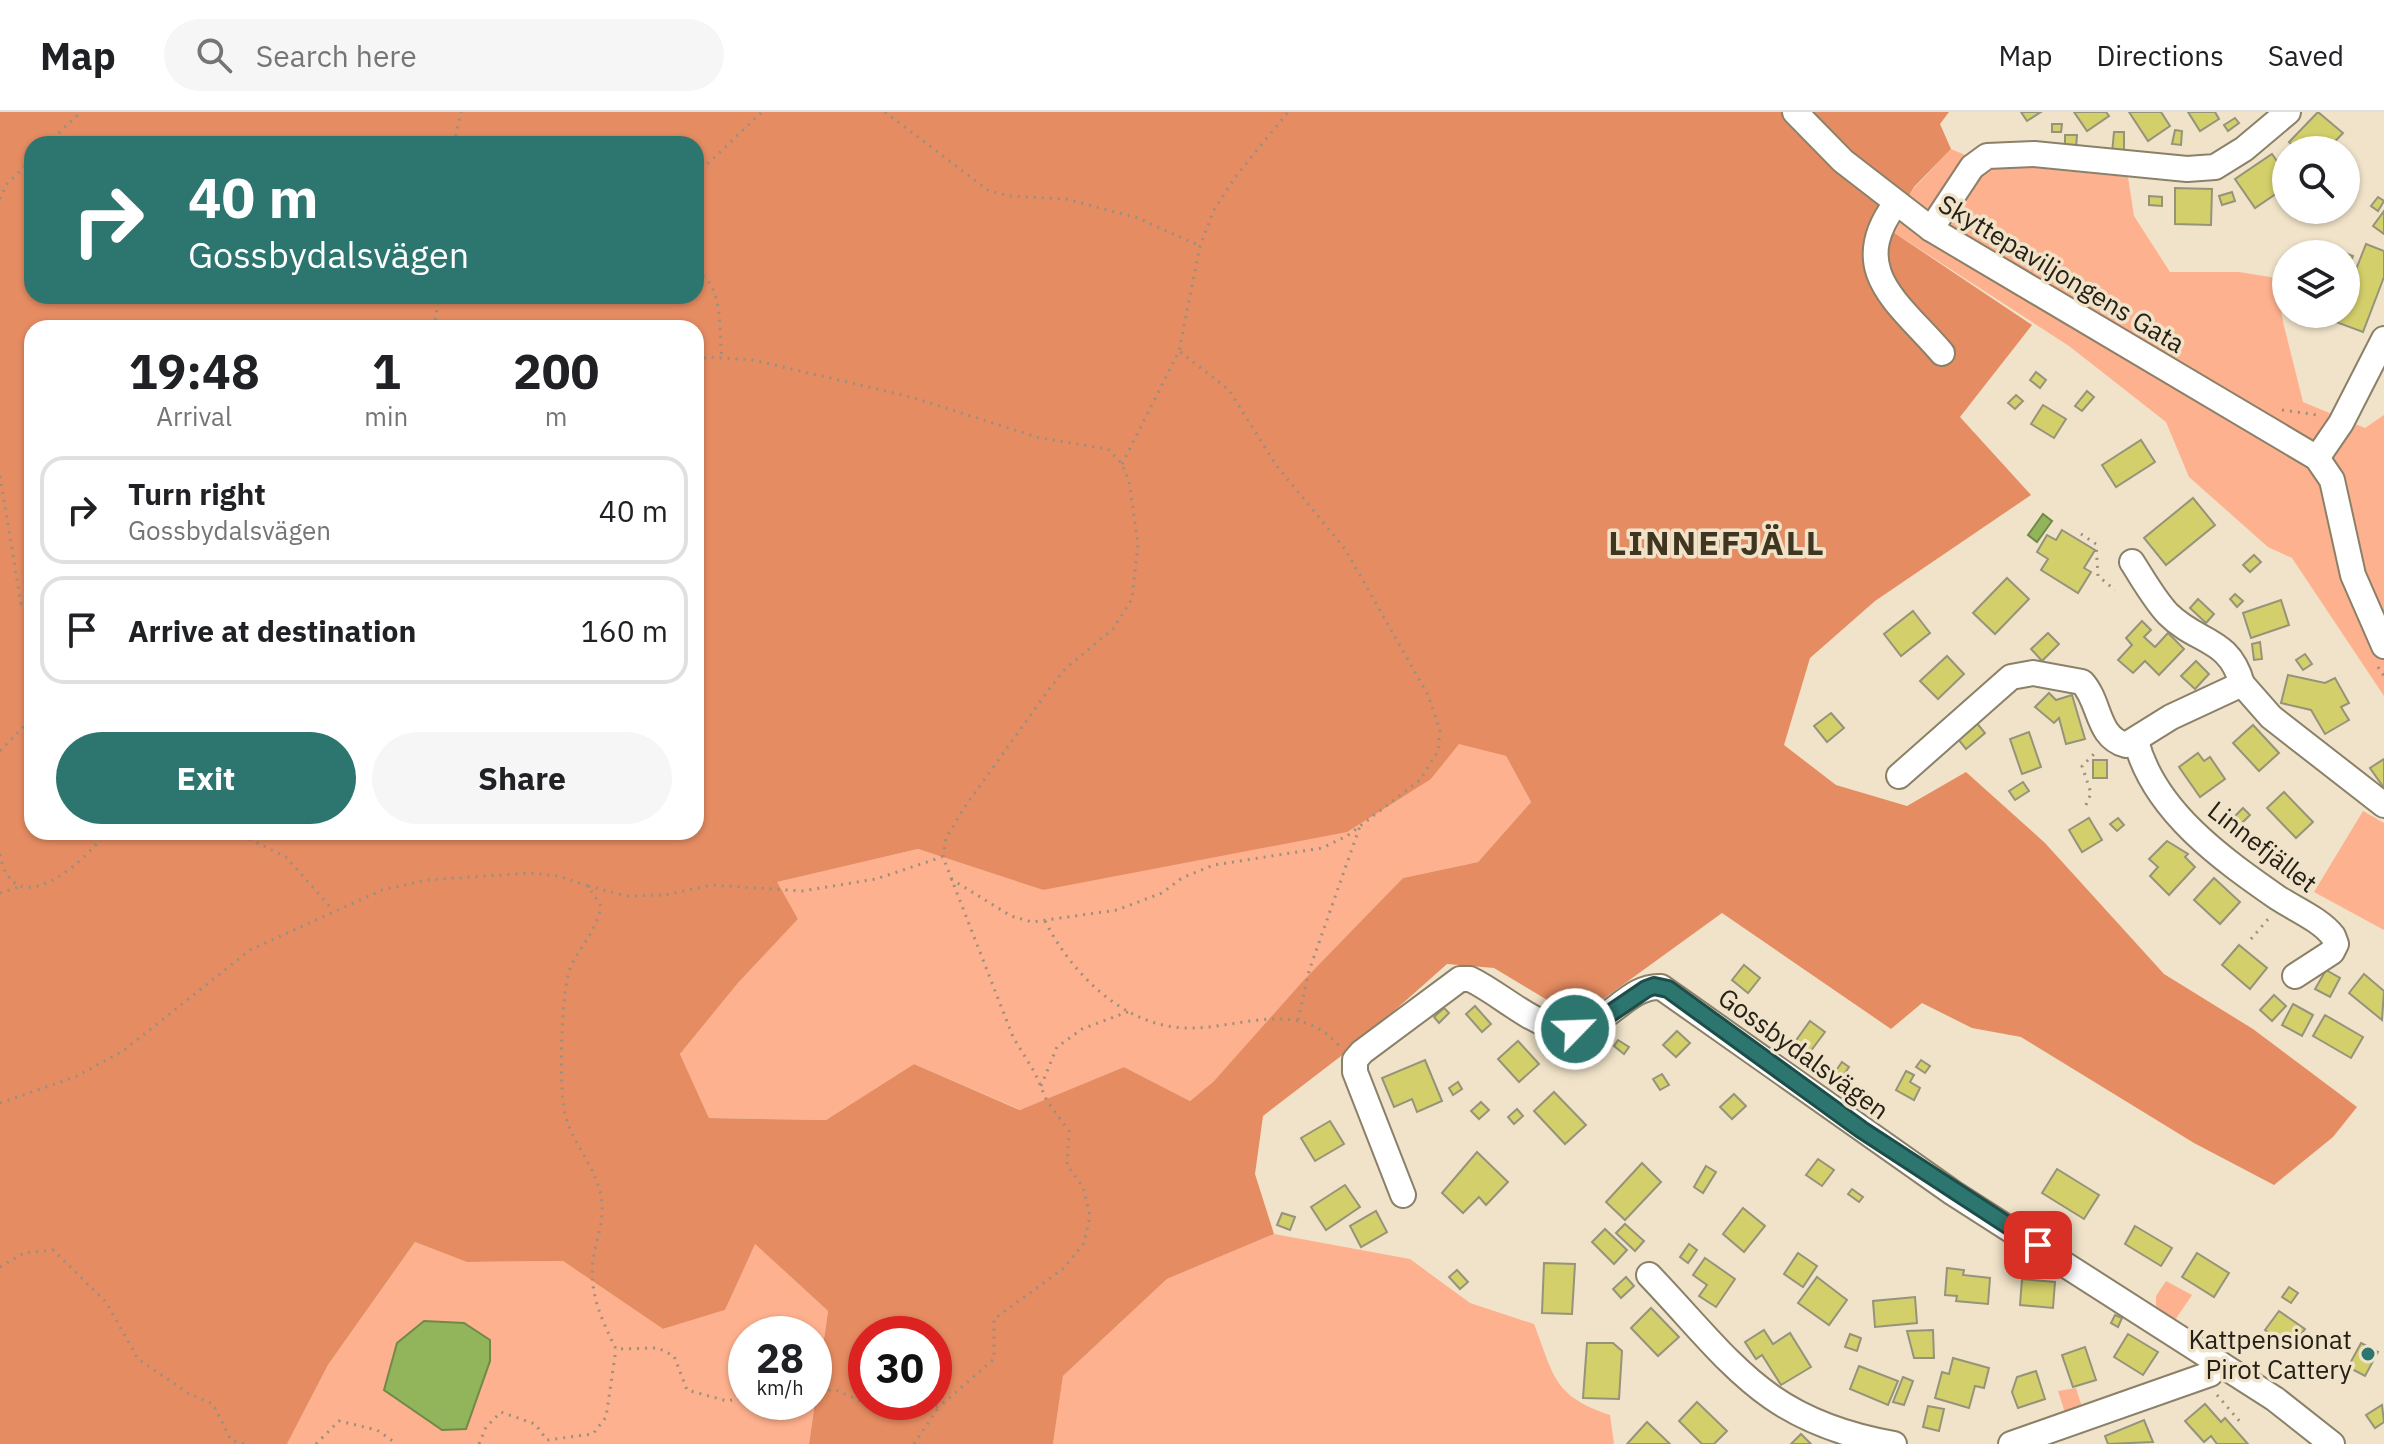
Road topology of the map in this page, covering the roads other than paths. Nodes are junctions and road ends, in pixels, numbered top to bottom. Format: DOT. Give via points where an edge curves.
graph roads {
  1 [pos="1795,112"];
  2 [pos="2288,112"];
  3 [pos="1896,203"];
  4 [pos="1931,229"];
  5 [pos="2384,339"];
  6 [pos="1942,353"];
  7 [pos="2317,458"];
  8 [pos="2132,562"];
  9 [pos="2384,646"];
  10 [pos="2242,684"];
  11 [pos="2136,741"];
  12 [pos="1899,776"];
  13 [pos="2384,805"];
  14 [pos="2295,976"];
  15 [pos="1403,1195"];
  16 [pos="1649,1275"];
  17 [pos="2220,1364"];
  18 [pos="1894,1444"];
  19 [pos="2011,1444"];
  20 [pos="2332,1444"];
  1 -- 3 [label="street, Skyttepaviljongens Gata" via="1843,161"];
  2 -- 4 [label="street" via="2215,167 2034,154 1987,156 1972,167"];
  3 -- 4 [label="street, Skyttepaviljongens Gata"];
  3 -- 6 [label="street" via="1879,227 1873,252 1882,283"];
  4 -- 7 [label="street, Skyttepaviljongens Gata"];
  5 -- 7 [label="street"];
  7 -- 9 [label="street" via="2332,480 2353,575"];
  8 -- 10 [label="street" via="2166,612 2229,654"];
  10 -- 11 [label="street" via="2171,717"];
  10 -- 13 [label="street" via="2271,717"];
  11 -- 12 [label="street" via="2126,745 2111,738 2082,682 2020,674 1999,684"];
  11 -- 14 [label="street, Linnefjället" via="2156,787 2179,816 2223,858 2329,931 2336,944"];
  15 -- 17 [label="street, Gossbydalsvägen" via="1355,1072 1355,1060 1460,979 1470,979 1533,1017 1563,1028 1586,1027 1646,989 1661,987 1953,1193"];
  16 -- 18 [label="street" via="1741,1375 1788,1410 1833,1431"];
  17 -- 19 [label="street" via="2210,1374"];
  17 -- 20 [label="street, Gossbydalsvägen"];
}
